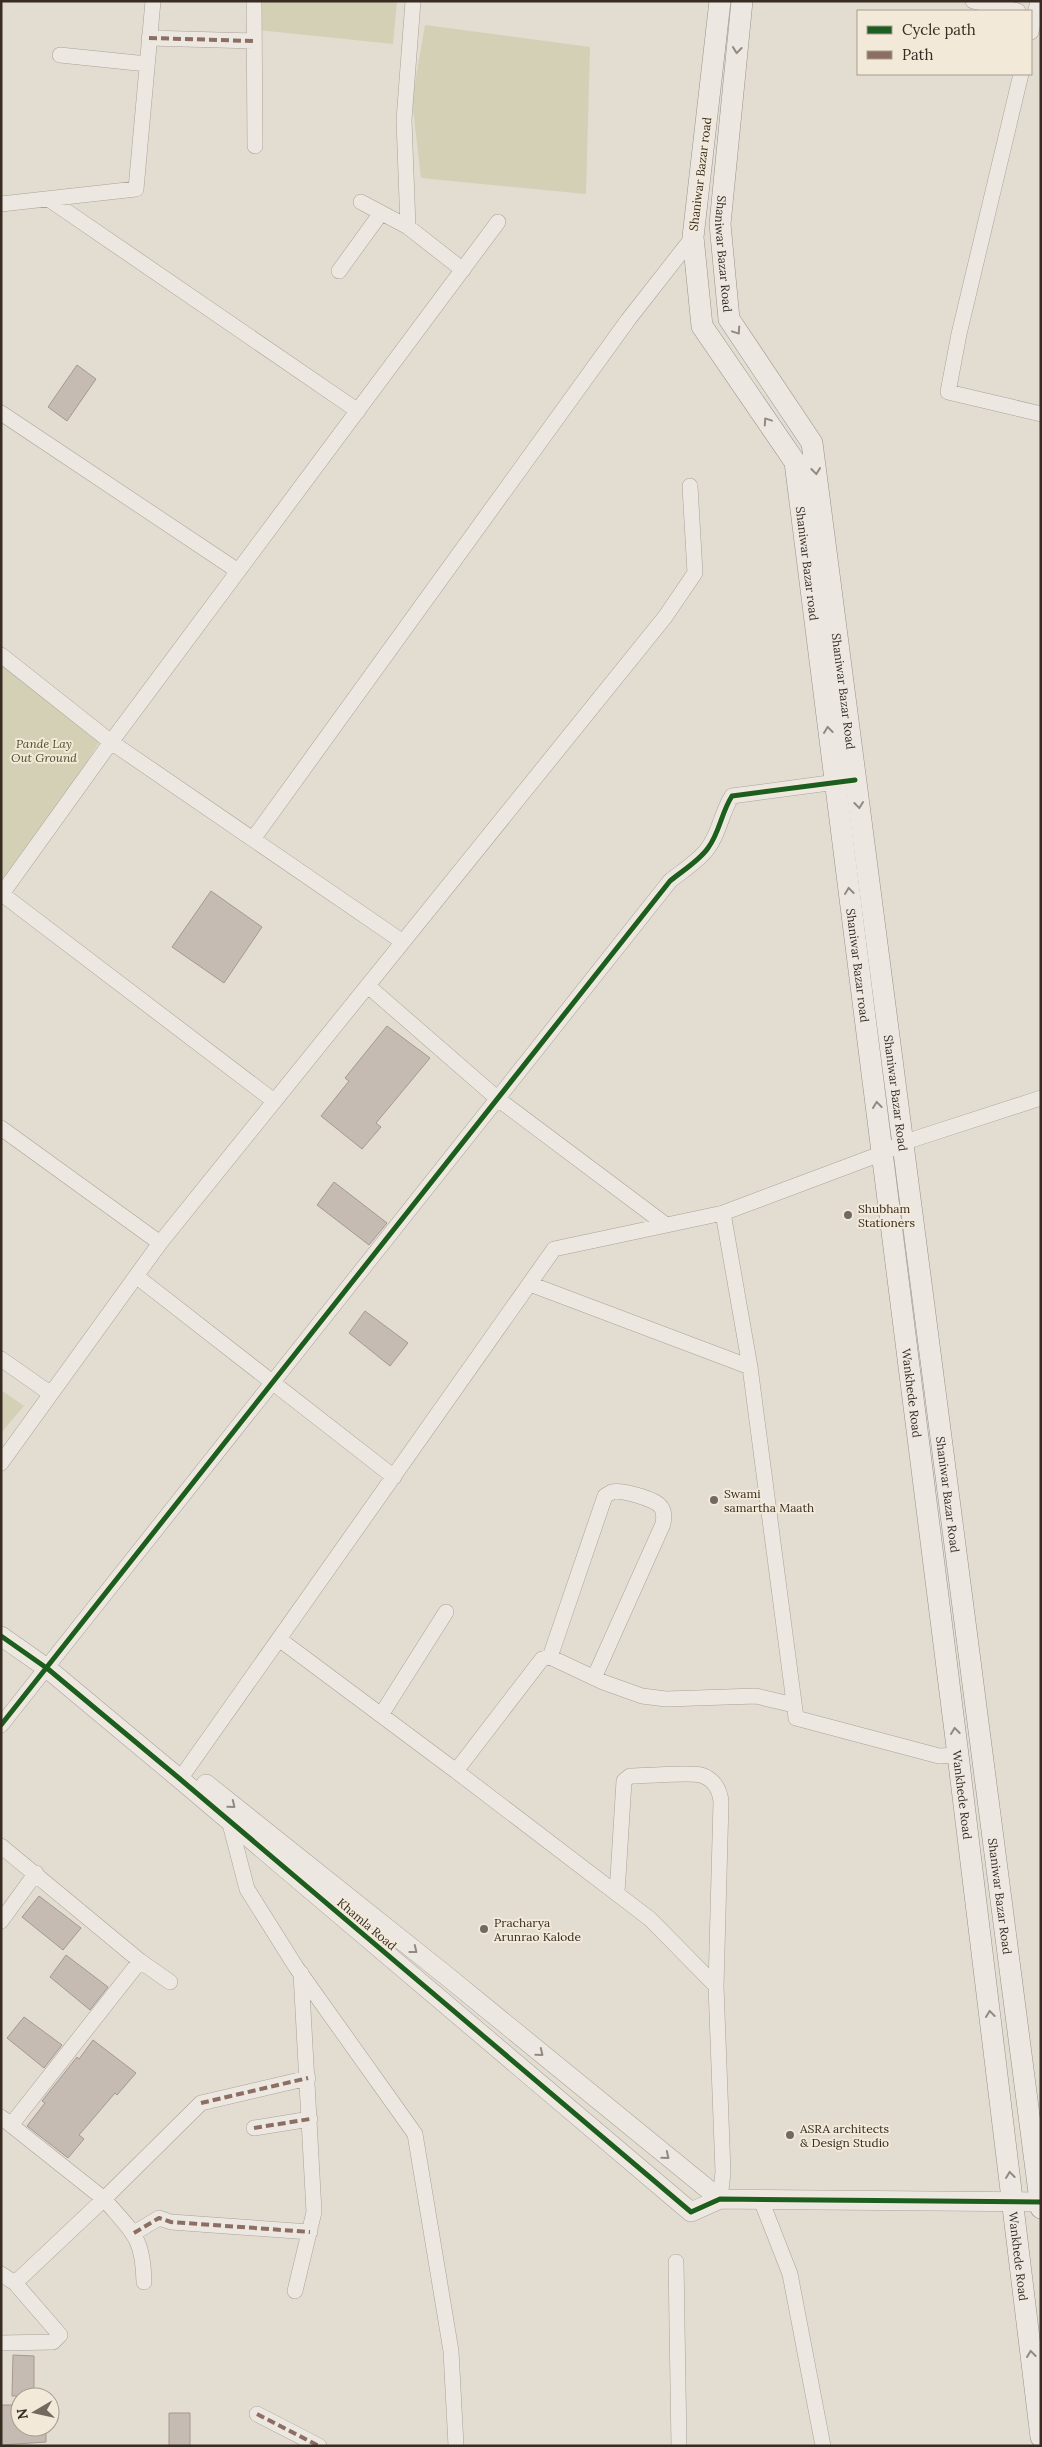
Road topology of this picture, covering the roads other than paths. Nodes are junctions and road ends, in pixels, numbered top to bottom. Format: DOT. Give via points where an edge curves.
graph roads {
  1 [pos="153,1"];
  2 [pos="254,1"];
  3 [pos="412,1"];
  4 [pos="720,1"];
  5 [pos="742,1"];
  6 [pos="973,1"];
  7 [pos="1014,10"];
  8 [pos="1034,10"];
  9 [pos="1032,25"];
  10 [pos="149,38"];
  11 [pos="254,42"];
  12 [pos="60,55"];
  13 [pos="147,64"];
  14 [pos="1021,75"];
  15 [pos="256,146"];
  16 [pos="50,200"];
  17 [pos="361,202"];
  18 [pos="1,204"];
  19 [pos="382,213"];
  20 [pos="498,222"];
  21 [pos="408,227"];
  22 [pos="693,237"];
  23 [pos="339,270"];
  24 [pos="462,270"];
  25 [pos="358,411"];
  26 [pos="1,413"];
  27 [pos="1041,414"];
  28 [pos="690,486"];
  29 [pos="238,571"];
  30 [pos="1,655"];
  31 [pos="112,742"];
  32 [pos="845,781"];
  33 [pos="253,839"];
  34 [pos="2,894"];
  35 [pos="403,942"];
  36 [pos="368,986"];
  37 [pos="1041,1098"];
  38 [pos="498,1100"];
  39 [pos="274,1102"];
  40 [pos="1,1128"];
  41 [pos="902,1143"];
  42 [pos="883,1153"];
  43 [pos="723,1213"];
  44 [pos="666,1225"];
  45 [pos="160,1243"];
  46 [pos="136,1276"];
  47 [pos="530,1284"];
  48 [pos="1,1359"];
  49 [pos="750,1367"];
  50 [pos="273,1384"];
  51 [pos="50,1394"];
  52 [pos="1,1463"];
  53 [pos="394,1477"];
  54 [pos="598,1491"];
  55 [pos="446,1612"];
  56 [pos="1,1624"];
  57 [pos="1,1636"];
  58 [pos="279,1639"];
  59 [pos="546,1658"];
  60 [pos="50,1667"];
  61 [pos="594,1678"];
  62 [pos="794,1705"];
  63 [pos="381,1715"];
  64 [pos="1,1725"];
  65 [pos="958,1755"];
  66 [pos="456,1771"];
  67 [pos="184,1774"];
  68 [pos="229,1820"];
  69 [pos="1,1846"];
  70 [pos="36,1873"];
  71 [pos="616,1893"];
  72 [pos="1,1921"];
  73 [pos="140,1961"];
  74 [pos="301,1973"];
  75 [pos="170,1982"];
  76 [pos="716,1986"];
  77 [pos="308,2078"];
  78 [pos="310,2119"];
  79 [pos="6,2121"];
  80 [pos="254,2128"];
  81 [pos="104,2199"];
  82 [pos="720,2200"];
  83 [pos="762,2200"];
  84 [pos="1013,2202"];
  85 [pos="1040,2204"];
  86 [pos="310,2232"];
  87 [pos="134,2233"];
  88 [pos="676,2262"];
  89 [pos="1,2274"];
  90 [pos="144,2282"];
  91 [pos="15,2283"];
  92 [pos="295,2291"];
  93 [pos="1,2343"];
  94 [pos="257,2414"];
  95 [pos="1041,2437"];
  96 [pos="319,2446"];
  97 [pos="456,2446"];
  98 [pos="680,2446"];
  99 [pos="823,2446"];
  1 -- 10 [label="street"];
  2 -- 11 [label="street"];
  3 -- 21 [label="street" via="404,120"];
  4 -- 22 [label="main road, Shaniwar Bazar road"];
  5 -- 32 [label="main road, Shaniwar Bazar Road, one-way" via="720,224 730,319 812,443"];
  6 -- 7 [label="street"];
  8 -- 9 [label="street"];
  10 -- 11 [label="street"];
  10 -- 13 [label="street"];
  11 -- 15 [label="street"];
  12 -- 13 [label="street"];
  13 -- 16 [label="street" via="136,189"];
  14 -- 27 [label="street" via="948,392"];
  16 -- 18 [label="street"];
  16 -- 25 [label="street"];
  17 -- 19 [label="street"];
  19 -- 21 [label="street"];
  19 -- 23 [label="street"];
  20 -- 24 [label="street"];
  21 -- 24 [label="street"];
  32 -- 22 [label="main road, Shaniwar Bazar road, one-way" via="795,462 702,326"];
  22 -- 33 [label="street" via="628,320"];
  24 -- 25 [label="street"];
  25 -- 29 [label="street"];
  26 -- 29 [label="street"];
  28 -- 35 [label="street" via="695,572 665,617"];
  29 -- 31 [label="street"];
  30 -- 31 [label="street"];
  31 -- 33 [label="street"];
  31 -- 34 [label="street"];
  32 -- 38 [label="street" via="732,796 723,810 721,825 708,850 670,882"];
  32 -- 41 [label="main road, Shaniwar Bazar Road, one-way"];
  42 -- 32 [label="main road, Shaniwar Bazar road, one-way"];
  33 -- 35 [label="street"];
  34 -- 39 [label="street"];
  35 -- 36 [label="street"];
  36 -- 38 [label="street"];
  36 -- 39 [label="street"];
  37 -- 41 [label="street"];
  38 -- 44 [label="street"];
  38 -- 50 [label="street"];
  39 -- 45 [label="street"];
  40 -- 45 [label="street"];
  41 -- 42 [label="street"];
  41 -- 85 [label="main road, Shaniwar Bazar Road"];
  42 -- 43 [label="street"];
  65 -- 42 [label="main road, Wankhede Road, one-way"];
  43 -- 44 [label="street"];
  43 -- 49 [label="street"];
  44 -- 47 [label="street" via="554,1249"];
  45 -- 46 [label="street"];
  46 -- 50 [label="street"];
  46 -- 51 [label="street"];
  47 -- 49 [label="street"];
  47 -- 53 [label="street"];
  48 -- 51 [label="street"];
  49 -- 62 [label="street"];
  50 -- 53 [label="street"];
  50 -- 60 [label="street"];
  51 -- 52 [label="street"];
  53 -- 58 [label="street"];
  54 -- 59 [label="street" via="548,1637"];
  55 -- 63 [label="street"];
  56 -- 60 [label="street, Khamla Road"];
  57 -- 60 [label="street, Khamla Road"];
  58 -- 63 [label="street"];
  58 -- 67 [label="street"];
  59 -- 61 [label="street"];
  59 -- 61 [label="street" via="605,1496 623,1491 655,1502 664,1513 663,1524"];
  59 -- 66 [label="street"];
  60 -- 64 [label="street"];
  60 -- 67 [label="street, Khamla Road"];
  61 -- 62 [label="street" via="642,1696 666,1699 756,1696"];
  62 -- 65 [label="street" via="796,1718 939,1756"];
  63 -- 66 [label="street"];
  84 -- 65 [label="main road, Wankhede Road, one-way"];
  66 -- 71 [label="street"];
  67 -- 68 [label="street, Khamla Road"];
  67 -- 82 [label="street, Khamla Road, one-way" via="443,1973"];
  68 -- 74 [label="street" via="247,1889"];
  68 -- 82 [label="street, Khamla Road" via="691,2212"];
  69 -- 70 [label="street"];
  70 -- 72 [label="street"];
  70 -- 73 [label="street"];
  71 -- 76 [label="street" via="650,1919"];
  71 -- 76 [label="street" via="624,1781 630,1776 701,1775 714,1784 721,1802"];
  73 -- 75 [label="street"];
  73 -- 79 [label="street"];
  74 -- 77 [label="street"];
  74 -- 97 [label="street" via="415,2134 451,2351"];
  76 -- 82 [label="street" via="723,2172"];
  77 -- 78 [label="street"];
  77 -- 81 [label="street" via="201,2103"];
  78 -- 80 [label="street"];
  78 -- 86 [label="street" via="314,2212"];
  79 -- 81 [label="street"];
  81 -- 87 [label="street"];
  81 -- 91 [label="street"];
  82 -- 83 [label="street"];
  83 -- 84 [label="street"];
  83 -- 99 [label="street" via="790,2274"];
  84 -- 85 [label="street"];
  95 -- 84 [label="main road, Wankhede Road, one-way"];
  86 -- 87 [label="street" via="171,2222 159,2218"];
  86 -- 92 [label="street"];
  87 -- 90 [label="street" via="144,2260"];
  88 -- 98 [label="street"];
  89 -- 91 [label="street"];
  91 -- 93 [label="street" via="60,2335 53,2342"];
  94 -- 96 [label="street"];
}
